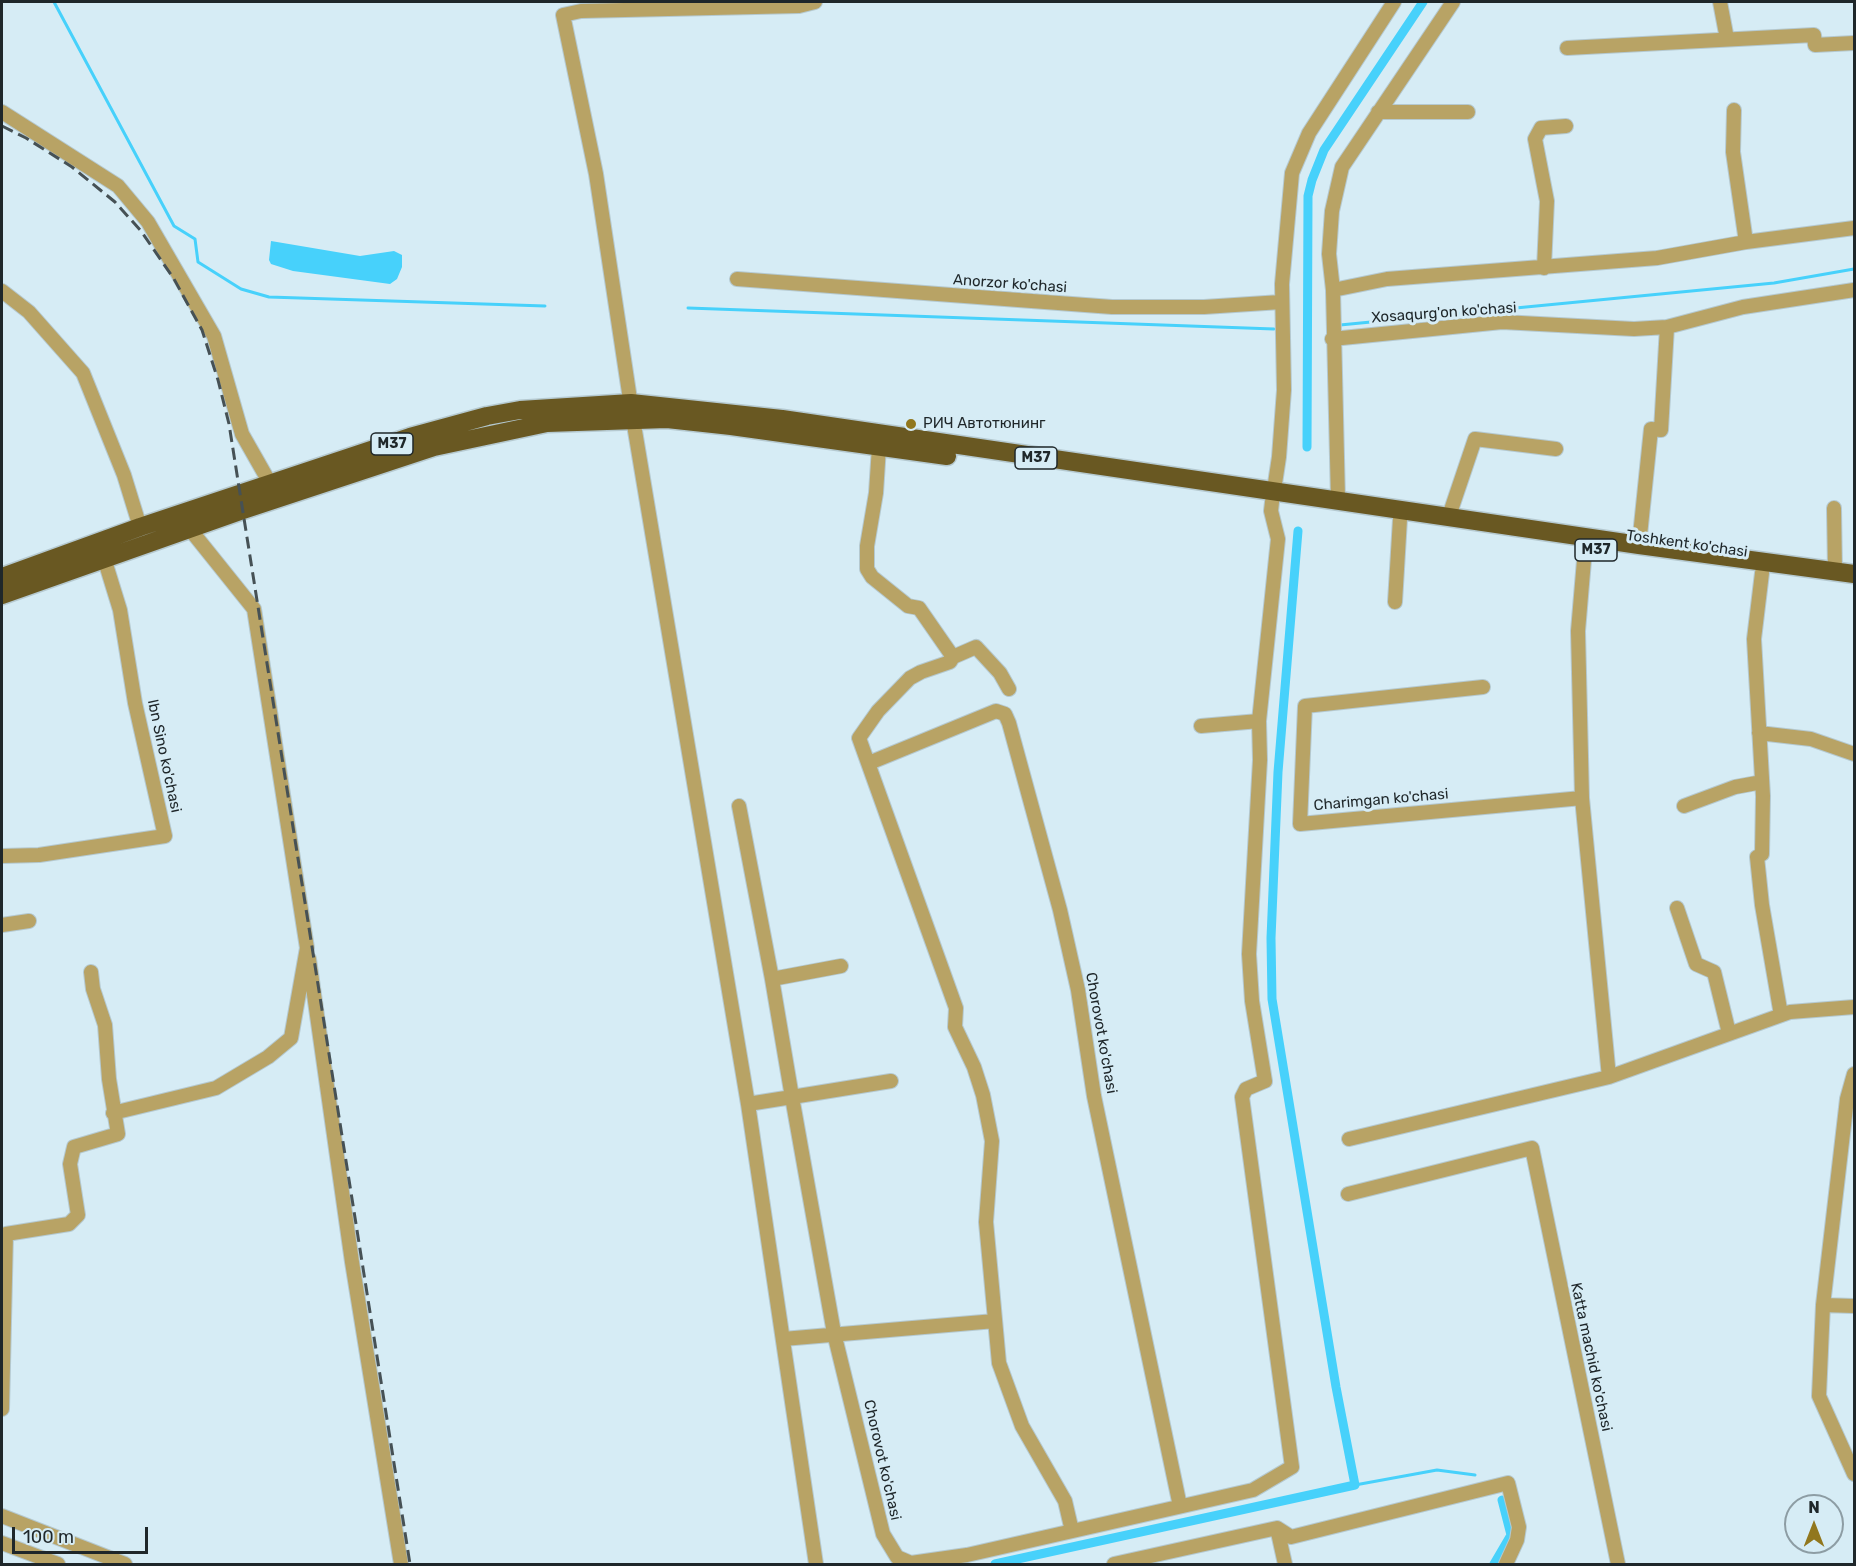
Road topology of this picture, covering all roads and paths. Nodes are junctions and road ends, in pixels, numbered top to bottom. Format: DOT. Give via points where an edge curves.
graph roads {
  1 [pos="815,2"];
  2 [pos="1394,2"];
  3 [pos="1454,2"];
  4 [pos="1720,2"];
  5 [pos="1726,39"];
  6 [pos="1854,43"];
  7 [pos="1567,48"];
  8 [pos="1734,110"];
  9 [pos="2,112"];
  10 [pos="1378,112"];
  11 [pos="1468,112"];
  12 [pos="1566,126"];
  13 [pos="1854,228"];
  14 [pos="1746,242"];
  15 [pos="1544,268"];
  16 [pos="736,279"];
  17 [pos="1333,290"];
  18 [pos="1854,290"];
  19 [pos="2,291"];
  20 [pos="1281,303"];
  21 [pos="1667,327"];
  22 [pos="1332,339"];
  23 [pos="632,411"];
  24 [pos="879,447"];
  25 [pos="1556,449"];
  26 [pos="272,485"];
  27 [pos="1273,496"];
  28 [pos="1337,505"];
  29 [pos="1834,508"];
  30 [pos="1449,516"];
  31 [pos="1401,519"];
  32 [pos="140,527"];
  33 [pos="189,528"];
  34 [pos="1585,542"];
  35 [pos="1639,545"];
  36 [pos="104,558"];
  37 [pos="1835,572"];
  38 [pos="1762,573"];
  39 [pos="1854,574"];
  40 [pos="15,579"];
  41 [pos="1854,586"];
  42 [pos="2,595"];
  43 [pos="1395,602"];
  44 [pos="953,657"];
  45 [pos="1483,687"];
  46 [pos="1009,689"];
  47 [pos="1259,721"];
  48 [pos="1201,726"];
  49 [pos="1759,733"];
  50 [pos="1854,754"];
  51 [pos="869,763"];
  52 [pos="1762,782"];
  53 [pos="1582,798"];
  54 [pos="740,806"];
  55 [pos="1684,806"];
  56 [pos="2,856"];
  57 [pos="1677,908"];
  58 [pos="28,921"];
  59 [pos="2,925"];
  60 [pos="307,948"];
  61 [pos="841,966"];
  62 [pos="91,972"];
  63 [pos="772,979"];
  64 [pos="1854,1006"];
  65 [pos="1781,1016"];
  66 [pos="1729,1033"];
  67 [pos="1854,1074"];
  68 [pos="1609,1077"];
  69 [pos="891,1081"];
  70 [pos="792,1097"];
  71 [pos="748,1104"];
  72 [pos="113,1113"];
  73 [pos="1348,1139"];
  74 [pos="1348,1194"];
  75 [pos="1823,1305"];
  76 [pos="1854,1306"];
  77 [pos="995,1321"];
  78 [pos="834,1333"];
  79 [pos="783,1339"];
  80 [pos="2,1409"];
  81 [pos="1854,1474"];
  82 [pos="1180,1506"];
  83 [pos="2,1516"];
  84 [pos="1277,1528"];
  85 [pos="1072,1531"];
  86 [pos="2,1543"];
  87 [pos="58,1564"];
  88 [pos="125,1564"];
  89 [pos="401,1564"];
  90 [pos="816,1564"];
  91 [pos="1114,1564"];
  92 [pos="1285,1564"];
  93 [pos="1506,1564"];
  94 [pos="1618,1564"];
  1 -- 23 [label="street" via="799,6 581,11 563,15 596,174"];
  2 -- 20 [label="street" via="1300,151 1287,206"];
  3 -- 10 [label="street"];
  4 -- 5 [label="street"];
  5 -- 6 [label="street" via="1814,35 1815,45"];
  5 -- 7 [label="street"];
  8 -- 14 [label="street" via="1733,152"];
  9 -- 26 [label="street" via="118,186 148,222 214,336 242,434"];
  10 -- 11 [label="street"];
  10 -- 17 [label="street" via="1342,167 1332,211 1329,254"];
  12 -- 15 [label="street" via="1541,128 1535,139 1547,201"];
  13 -- 14 [label="street"];
  14 -- 15 [label="street" via="1657,258"];
  15 -- 17 [label="street" via="1387,279"];
  16 -- 20 [label="street, Anorzor ko'chasi" via="1112,307"];
  17 -- 22 [label="street"];
  18 -- 21 [label="street, Xosaqurg'on ko'chasi" via="1743,307"];
  19 -- 32 [label="street" via="29,312 83,372"];
  20 -- 27 [label="street" via="1284,390"];
  21 -- 22 [label="street, Xosaqurg'on ko'chasi" via="1502,322"];
  21 -- 35 [label="street" via="1661,430 1651,429"];
  22 -- 28 [label="street"];
  23 -- 24 [label="highway, M37"];
  23 -- 26 [label="highway, M37" via="520,410 487,416 410,437"];
  23 -- 27 [label="highway, M37" via="782,419"];
  23 -- 33 [label="highway, M37" via="496,432 434,447"];
  23 -- 71 [label="street"];
  24 -- 27 [label="highway, M37"];
  24 -- 44 [label="street" via="867,569 908,606 918,608"];
  25 -- 30 [label="street" via="1475,440"];
  26 -- 32 [label="highway, M37"];
  27 -- 28 [label="highway, M37"];
  27 -- 47 [label="street" via="1271,512 1278,539"];
  28 -- 30 [label="highway, Toshkent ko'chasi / M37"];
  28 -- 31 [label="highway, Toshkent ko'chasi / M37"];
  29 -- 37 [label="street"];
  30 -- 34 [label="highway, Toshkent ko'chasi / M37"];
  31 -- 34 [label="highway, Toshkent ko'chasi / M37"];
  31 -- 43 [label="street"];
  32 -- 40 [label="highway, M37"];
  33 -- 36 [label="highway, M37"];
  33 -- 60 [label="street" via="254,609"];
  34 -- 35 [label="highway, Toshkent ko'chasi / M37"];
  34 -- 38 [label="highway, Toshkent ko'chasi / M37"];
  34 -- 53 [label="street" via="1578,631"];
  35 -- 37 [label="highway, Toshkent ko'chasi / M37"];
  36 -- 40 [label="highway, M37"];
  36 -- 56 [label="street, Ibn Sino ko'chasi" via="120,610 135,703 165,836 39,855"];
  37 -- 39 [label="highway, Toshkent ko'chasi / M37"];
  38 -- 41 [label="highway, Toshkent ko'chasi / M37"];
  38 -- 49 [label="street" via="1755,639"];
  40 -- 42 [label="highway, M37"];
  44 -- 46 [label="street" via="976,647"];
  44 -- 51 [label="street" via="950,662 910,678 878,711 859,738"];
  45 -- 53 [label="street, Charimgan ko'chasi" via="1305,706 1300,824"];
  47 -- 48 [label="street"];
  47 -- 82 [label="street, Chorovot ko'chasi" via="1250,954 1252,1001 1265,1081 1246,1089 1242,1098 1292,1467 1253,1490"];
  49 -- 50 [label="street" via="1810,739"];
  49 -- 52 [label="street"];
  51 -- 77 [label="street" via="956,1008 955,1027 983,1095 992,1141 986,1222"];
  51 -- 82 [label="street, Chorovot ko'chasi" via="996,711 1005,714 1009,723 1078,990 1094,1096"];
  52 -- 55 [label="street" via="1735,787"];
  52 -- 65 [label="street" via="1762,854 1757,857 1758,874"];
  53 -- 68 [label="street"];
  54 -- 63 [label="street, Chorovot ko'chasi"];
  57 -- 66 [label="street" via="1696,964 1714,972"];
  58 -- 59 [label="street"];
  60 -- 72 [label="street" via="291,1038 268,1057 216,1088"];
  60 -- 89 [label="street"];
  61 -- 63 [label="street"];
  62 -- 72 [label="street" via="105,1025"];
  63 -- 70 [label="street, Chorovot ko'chasi"];
  64 -- 65 [label="street"];
  65 -- 66 [label="street"];
  66 -- 68 [label="street"];
  67 -- 75 [label="street" via="1847,1099"];
  68 -- 73 [label="street"];
  69 -- 70 [label="street"];
  70 -- 71 [label="street"];
  70 -- 78 [label="street, Chorovot ko'chasi"];
  71 -- 79 [label="street"];
  72 -- 80 [label="street" via="118,1134 74,1147 70,1164 78,1215 69,1224 6,1234"];
  74 -- 94 [label="street, Katta machid ko'chasi" via="1532,1148"];
  75 -- 76 [label="street"];
  75 -- 81 [label="street" via="1819,1396"];
  77 -- 78 [label="street"];
  77 -- 85 [label="street" via="999,1363 1012,1402 1065,1501"];
  78 -- 79 [label="street"];
  78 -- 85 [label="street, Chorovot ko'chasi" via="883,1534 897,1557 911,1563 967,1556"];
  79 -- 90 [label="street"];
  82 -- 85 [label="street, Chorovot ko'chasi"];
  83 -- 88 [label="street"];
  84 -- 91 [label="street"];
  84 -- 92 [label="street"];
  84 -- 93 [label="street" via="1291,1537 1508,1483 1519,1527"];
  86 -- 87 [label="street"];
}
